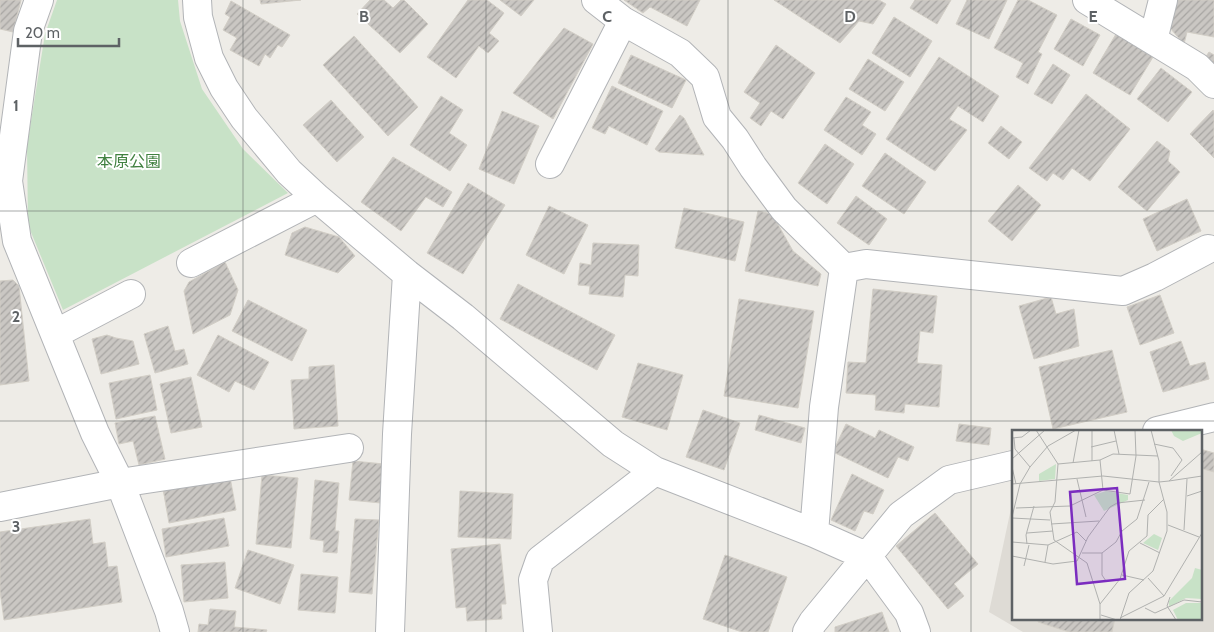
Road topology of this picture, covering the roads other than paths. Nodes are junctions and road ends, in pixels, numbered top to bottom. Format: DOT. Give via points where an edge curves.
graph roads {
  1 [pos="39,0"];
  2 [pos="197,0"];
  3 [pos="596,0"];
  4 [pos="1087,0"];
  5 [pos="1163,0"];
  6 [pos="623,21"];
  7 [pos="1152,40"];
  8 [pos="1214,84"];
  9 [pos="550,164"];
  10 [pos="4,181"];
  11 [pos="317,198"];
  12 [pos="1208,249"];
  13 [pos="191,264"];
  14 [pos="844,268"];
  15 [pos="407,274"];
  16 [pos="131,294"];
  17 [pos="55,334"];
  18 [pos="1214,417"];
  19 [pos="1160,430"];
  20 [pos="349,448"];
  21 [pos="1012,465"];
  22 [pos="655,471"];
  23 [pos="120,483"];
  24 [pos="0,507"];
  25 [pos="814,533"];
  26 [pos="868,557"];
  27 [pos="175,632"];
  28 [pos="390,632"];
  29 [pos="538,632"];
  30 [pos="807,632"];
  31 [pos="916,632"];
  1 -- 10 [label="street" via="28,31"];
  2 -- 11 [label="street" via="209,58 224,88 244,118 289,172"];
  3 -- 6 [label="street"];
  4 -- 7 [label="street"];
  5 -- 7 [label="street"];
  6 -- 9 [label="street"];
  6 -- 14 [label="street" via="680,53 705,77 717,116 753,167 784,209"];
  7 -- 8 [label="street" via="1197,67"];
  10 -- 17 [label="street" via="17,241"];
  11 -- 13 [label="street"];
  11 -- 15 [label="street"];
  12 -- 14 [label="street" via="1123,292 866,264"];
  14 -- 25 [label="street" via="824,408"];
  15 -- 22 [label="street" via="613,444"];
  15 -- 28 [label="street"];
  16 -- 17 [label="street"];
  17 -- 23 [label="street" via="95,433"];
  18 -- 19 [label="street"];
  20 -- 23 [label="street"];
  21 -- 26 [label="street" via="949,480 901,515"];
  22 -- 25 [label="street"];
  22 -- 29 [label="street" via="540,560 533,580"];
  23 -- 24 [label="street"];
  23 -- 27 [label="street"];
  25 -- 26 [label="street"];
  26 -- 30 [label="street"];
  26 -- 31 [label="street" via="909,613"];
}
